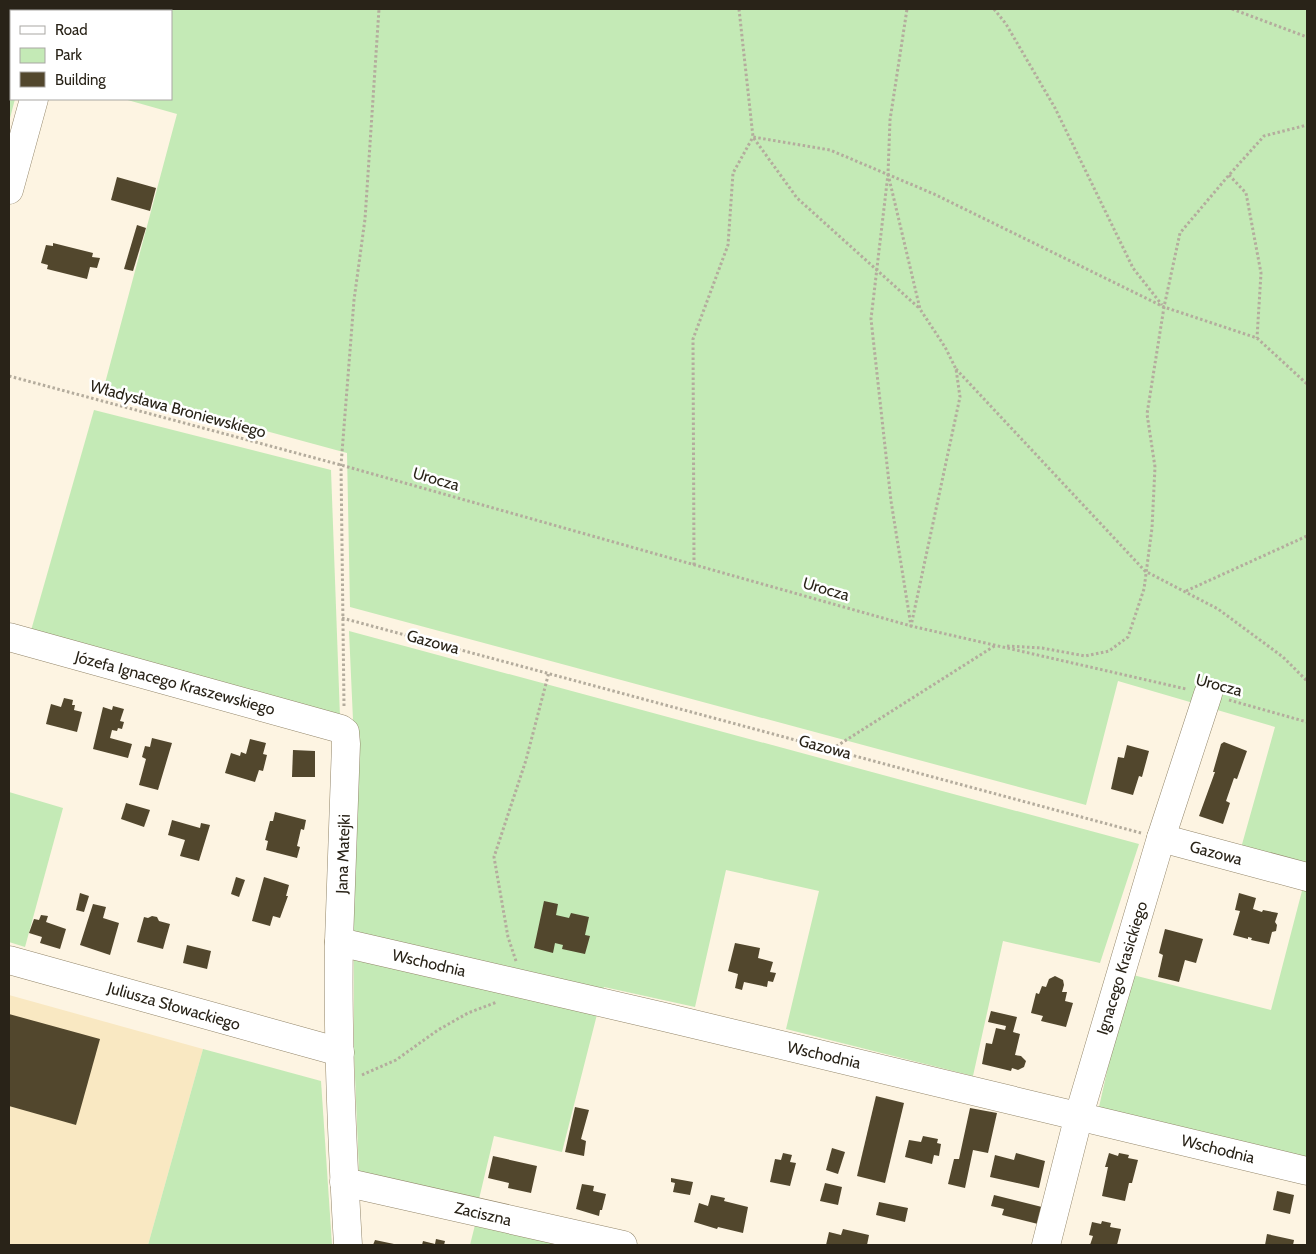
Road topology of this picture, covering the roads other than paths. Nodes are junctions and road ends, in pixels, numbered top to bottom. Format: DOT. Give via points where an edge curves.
graph roads {
  1 [pos="34,100"];
  2 [pos="9,190"];
  3 [pos="9,637"];
  4 [pos="1208,694"];
  5 [pos="341,728"];
  6 [pos="1161,838"];
  7 [pos="1307,877"];
  8 [pos="340,942"];
  9 [pos="9,960"];
  10 [pos="340,1052"];
  11 [pos="1079,1115"];
  12 [pos="1307,1171"];
  13 [pos="344,1182"];
  14 [pos="348,1245"];
  15 [pos="623,1245"];
  16 [pos="1046,1245"];
  1 -- 2 [label="street"];
  3 -- 5 [label="street, Józefa Ignacego Kraszewskiego"];
  4 -- 6 [label="street, Ignacego Krasickiego"];
  5 -- 8 [label="street, Jana Matejki" via="345,732 346,744"];
  6 -- 7 [label="street, Gazowa"];
  6 -- 11 [label="street, Ignacego Krasickiego"];
  8 -- 10 [label="street, Jana Matejki"];
  8 -- 11 [label="street, Wschodnia"];
  9 -- 10 [label="street, Juliusza Słowackiego"];
  10 -- 13 [label="street, Jana Matejki"];
  11 -- 12 [label="street, Wschodnia"];
  11 -- 16 [label="street, Ignacego Krasickiego"];
  13 -- 14 [label="street, Jana Matejki"];
  13 -- 15 [label="street, Zaciszna"];
}
